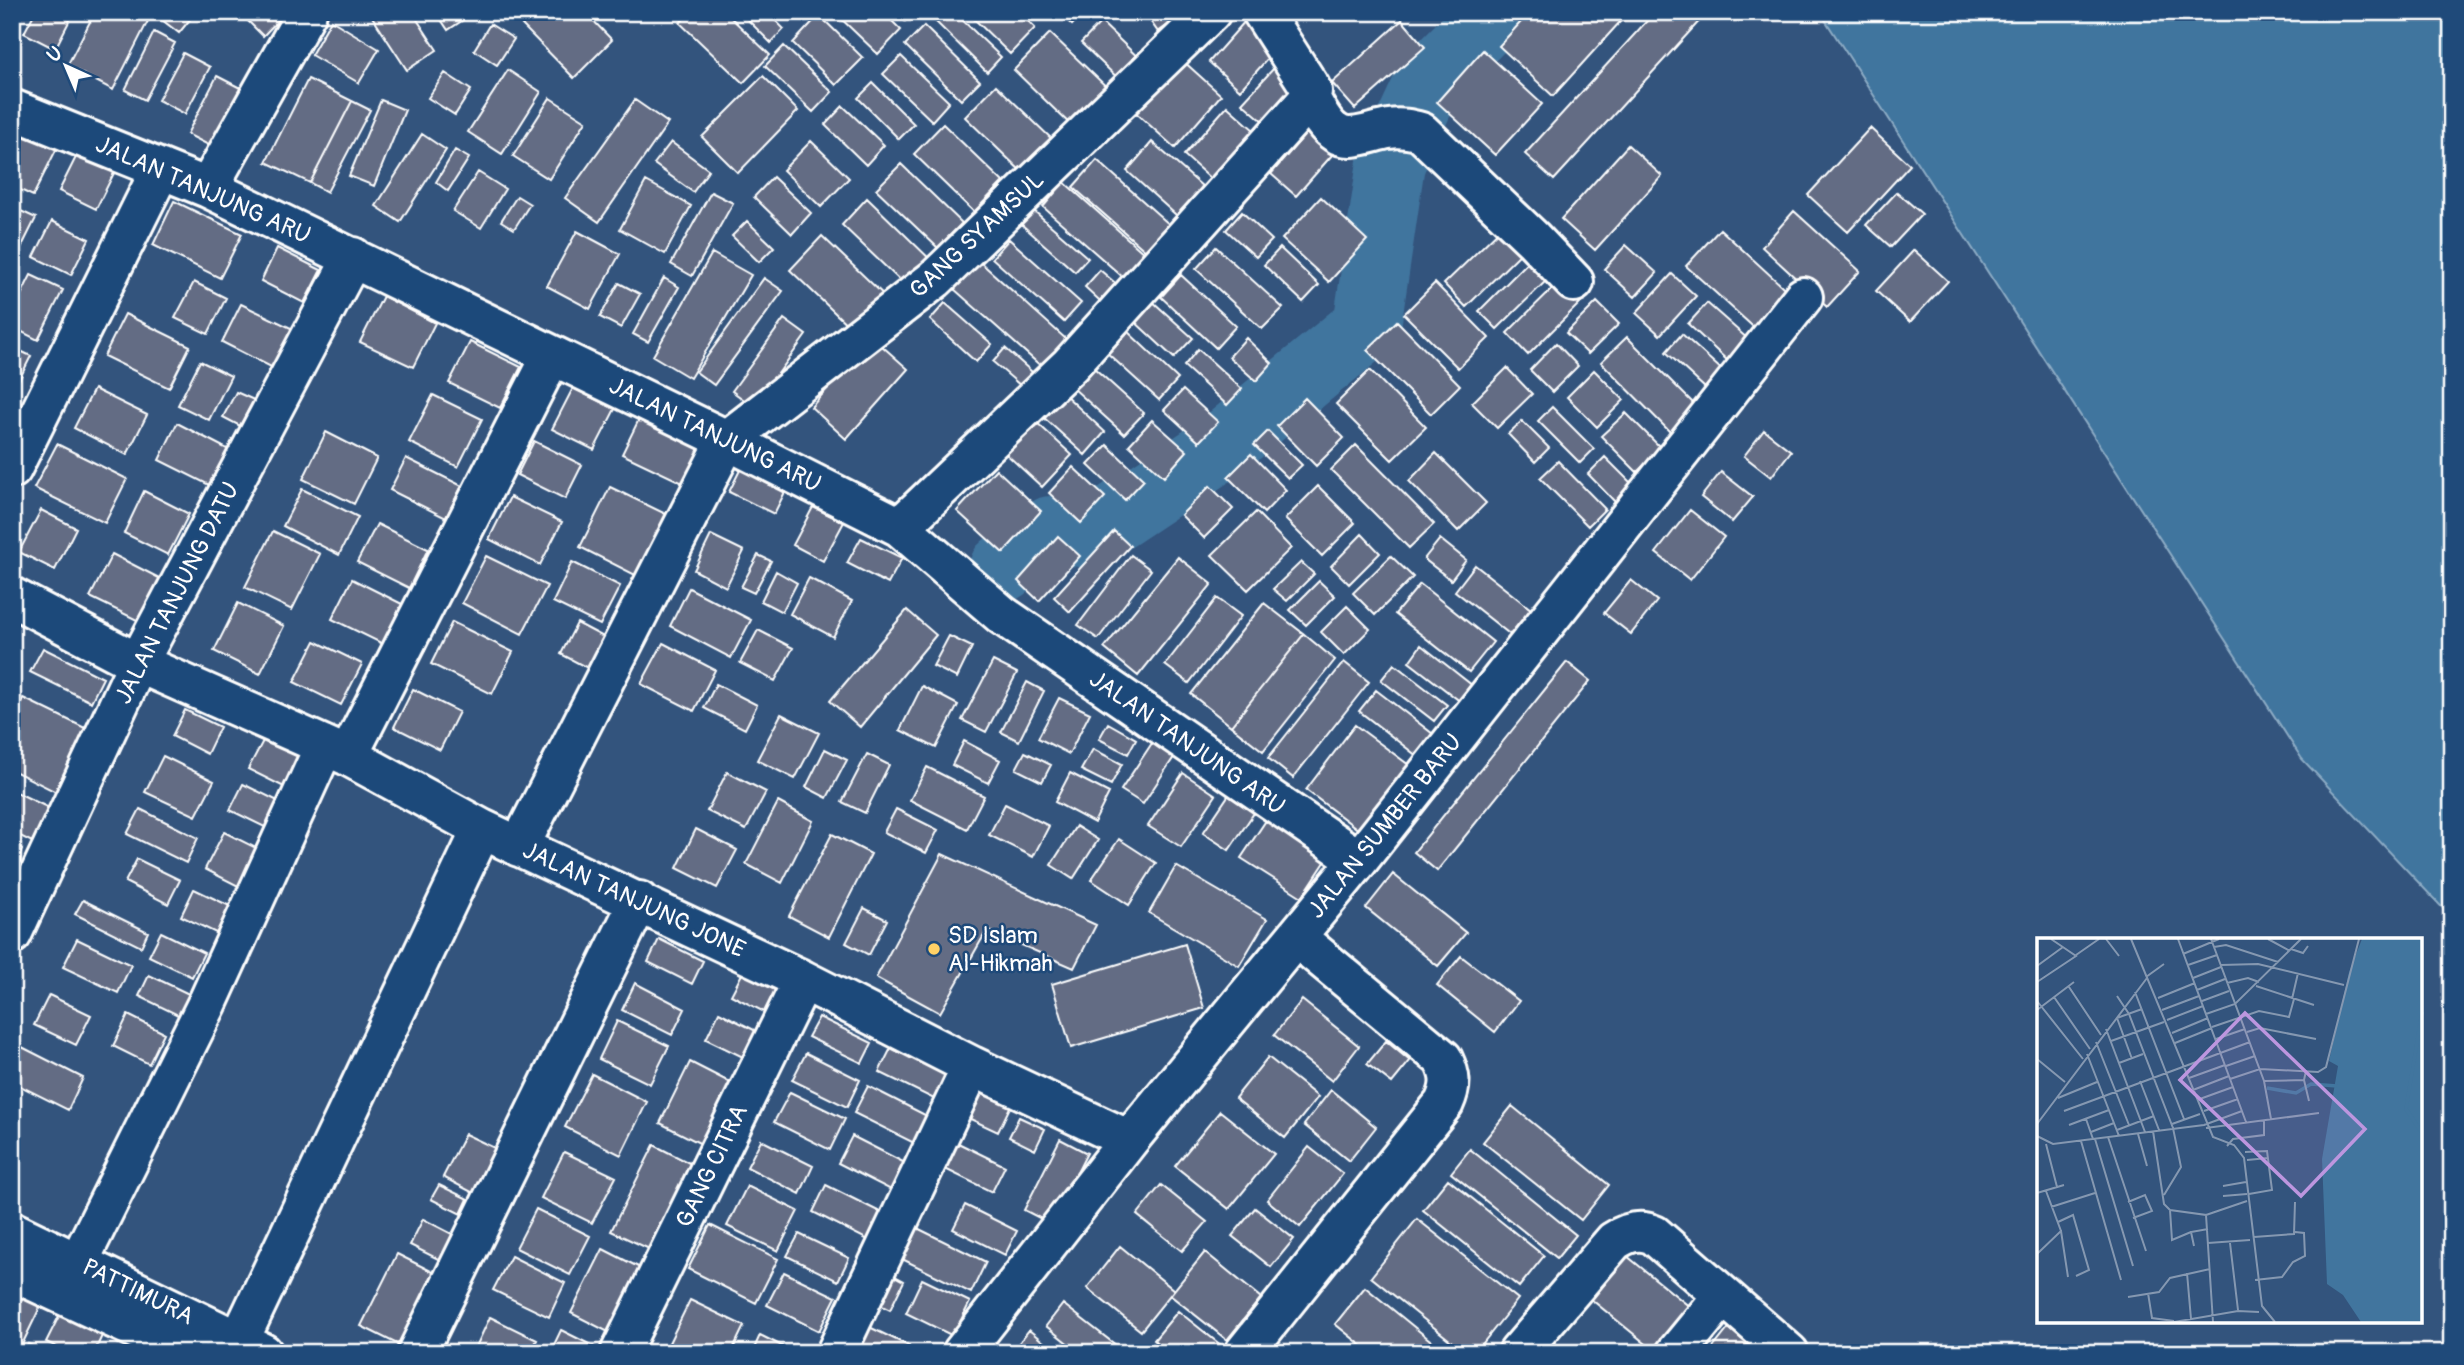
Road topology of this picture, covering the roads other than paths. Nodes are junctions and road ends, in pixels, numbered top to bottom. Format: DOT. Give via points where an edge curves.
graph roads {
  1 [pos="307,12"];
  2 [pos="1211,12"];
  3 [pos="1262,12"];
  4 [pos="1310,98"];
  5 [pos="12,109"];
  6 [pos="161,169"];
  7 [pos="208,188"];
  8 [pos="353,257"];
  9 [pos="1574,282"];
  10 [pos="1803,297"];
  11 [pos="552,355"];
  12 [pos="727,440"];
  13 [pos="12,469"];
  14 [pos="900,527"];
  15 [pos="12,597"];
  16 [pos="138,663"];
  17 [pos="336,752"];
  18 [pos="482,829"];
  19 [pos="519,846"];
  20 [pos="1359,860"];
  21 [pos="639,901"];
  22 [pos="12,934"];
  23 [pos="1296,937"];
  24 [pos="803,980"];
  25 [pos="972,1066"];
  26 [pos="1129,1140"];
  27 [pos="12,1231"];
  28 [pos="78,1263"];
  29 [pos="12,1270"];
  30 [pos="1722,1297"];
  31 [pos="251,1347"];
  32 [pos="188,1353"];
  33 [pos="417,1353"];
  34 [pos="620,1353"];
  35 [pos="836,1353"];
  36 [pos="962,1353"];
  37 [pos="1244,1353"];
  38 [pos="1518,1353"];
  39 [pos="1676,1353"];
  40 [pos="1788,1353"];
  1 -- 7 [label="street"];
  2 -- 12 [label="street, GANG SYAMSUL" via="935,279"];
  3 -- 4 [label="street" via="1310,86"];
  4 -- 9 [label="street" via="1338,136 1398,128 1421,132"];
  4 -- 14 [label="street" via="1070,365"];
  5 -- 6 [label="street, JALAN TANJUNG ARU"];
  6 -- 7 [label="street, JALAN TANJUNG ARU"];
  6 -- 13 [label="street"];
  7 -- 8 [label="street, JALAN TANJUNG ARU"];
  8 -- 11 [label="street, JALAN TANJUNG ARU"];
  8 -- 16 [label="street, JALAN TANJUNG DATU"];
  10 -- 20 [label="street, JALAN SUMBER BARU"];
  11 -- 12 [label="street, JALAN TANJUNG ARU"];
  11 -- 17 [label="street"];
  12 -- 14 [label="street, JALAN TANJUNG ARU"];
  12 -- 19 [label="street"];
  14 -- 20 [label="street, JALAN TANJUNG ARU" via="1002,615"];
  15 -- 16 [label="street, JALAN TANJUNG JONE"];
  16 -- 17 [label="street, JALAN TANJUNG JONE"];
  16 -- 22 [label="street, JALAN TANJUNG DATU"];
  17 -- 18 [label="street, JALAN TANJUNG JONE"];
  17 -- 28 [label="street"];
  18 -- 19 [label="street, JALAN TANJUNG JONE"];
  18 -- 31 [label="street"];
  19 -- 21 [label="street, JALAN TANJUNG JONE"];
  20 -- 23 [label="street, JALAN SUMBER BARU"];
  21 -- 24 [label="street, JALAN TANJUNG JONE"];
  21 -- 33 [label="street"];
  23 -- 26 [label="street, JALAN SUMBER BARU"];
  23 -- 37 [label="street" via="1443,1059 1451,1075 1450,1089 1444,1103"];
  24 -- 25 [label="street, JALAN TANJUNG JONE"];
  24 -- 34 [label="street, GANG CITRA"];
  25 -- 26 [label="street, JALAN TANJUNG JONE"];
  25 -- 35 [label="street"];
  26 -- 36 [label="street, JALAN SUMBER BARU"];
  27 -- 28 [label="street, PATTIMURA"];
  28 -- 31 [label="street, PATTIMURA"];
  29 -- 32 [label="street, PATTIMURA"];
  30 -- 38 [label="street" via="1654,1235 1628,1233 1614,1241"];
  30 -- 39 [label="street"];
  30 -- 40 [label="street"];
}
